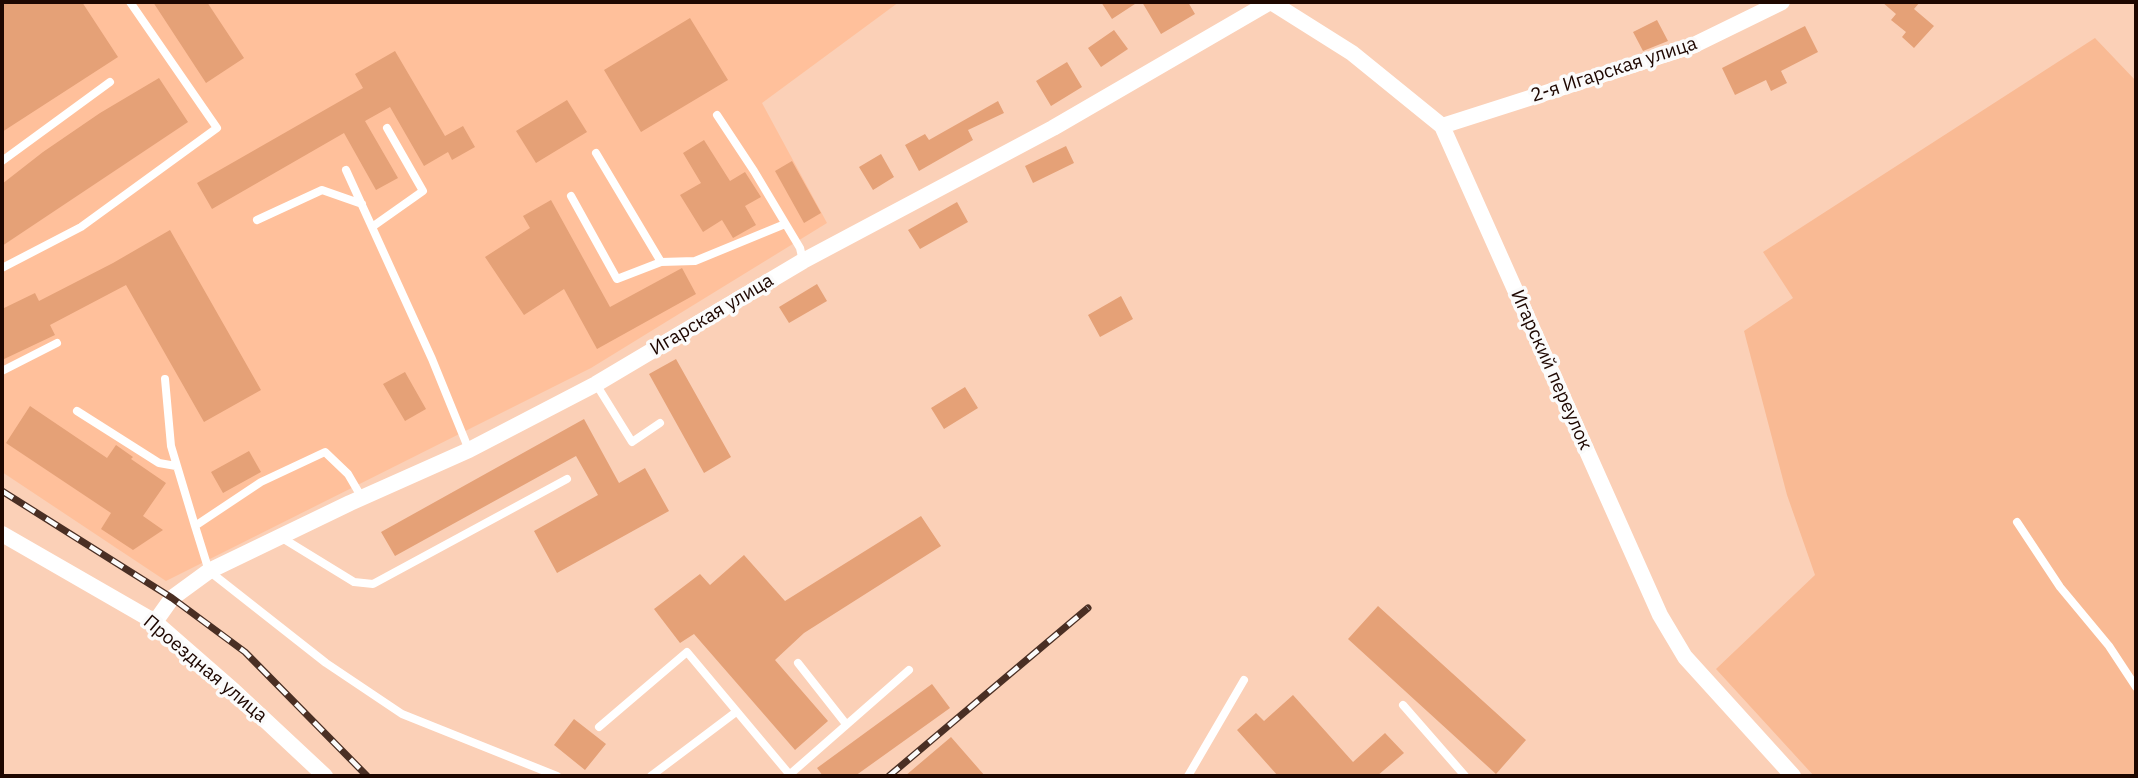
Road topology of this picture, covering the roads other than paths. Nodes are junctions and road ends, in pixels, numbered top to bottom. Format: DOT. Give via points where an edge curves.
graph roads {
  1 [pos="130,2"];
  2 [pos="1271,2"];
  3 [pos="1782,2"];
  4 [pos="110,82"];
  5 [pos="717,115"];
  6 [pos="1442,126"];
  7 [pos="387,128"];
  8 [pos="596,153"];
  9 [pos="2,161"];
  10 [pos="346,170"];
  11 [pos="571,196"];
  12 [pos="362,204"];
  13 [pos="257,220"];
  14 [pos="785,224"];
  15 [pos="372,227"];
  16 [pos="803,261"];
  17 [pos="661,262"];
  18 [pos="2,268"];
  19 [pos="57,343"];
  20 [pos="2,371"];
  21 [pos="165,379"];
  22 [pos="596,384"];
  23 [pos="77,411"];
  24 [pos="660,423"];
  25 [pos="469,450"];
  26 [pos="176,466"];
  27 [pos="567,479"];
  28 [pos="362,498"];
  29 [pos="2017,522"];
  30 [pos="195,526"];
  31 [pos="2,534"];
  32 [pos="279,537"];
  33 [pos="209,571"];
  34 [pos="155,622"];
  35 [pos="798,663"];
  36 [pos="909,670"];
  37 [pos="1244,680"];
  38 [pos="2136,687"];
  39 [pos="1403,705"];
  40 [pos="736,712"];
  41 [pos="846,724"];
  42 [pos="598,727"];
  43 [pos="789,775"];
  44 [pos="325,776"];
  45 [pos="557,776"];
  46 [pos="651,776"];
  47 [pos="1188,776"];
  48 [pos="1465,776"];
  49 [pos="1793,776"];
  1 -- 18 [label="lane" via="217,128 81,227"];
  2 -- 6 [label="street, Игарский переулок" via="1352,53"];
  2 -- 16 [label="street, Игарская улица" via="1053,128"];
  3 -- 6 [label="street, 2-я Игарская улица" via="1692,46"];
  4 -- 9 [label="lane"];
  5 -- 14 [label="lane"];
  6 -- 49 [label="street, Игарский переулок" via="1660,615 1685,657"];
  7 -- 15 [label="lane" via="423,191"];
  8 -- 17 [label="lane"];
  10 -- 12 [label="lane"];
  11 -- 17 [label="lane" via="617,279"];
  12 -- 13 [label="lane" via="322,190"];
  12 -- 15 [label="lane"];
  14 -- 16 [label="lane"];
  14 -- 17 [label="lane" via="695,261"];
  15 -- 25 [label="lane"];
  16 -- 22 [label="street, Игарская улица"];
  19 -- 20 [label="lane"];
  21 -- 26 [label="lane"];
  22 -- 24 [label="lane" via="632,442"];
  22 -- 25 [label="street, Игарская улица"];
  23 -- 26 [label="lane" via="159,463"];
  25 -- 28 [label="street, Игарская улица"];
  26 -- 30 [label="lane"];
  27 -- 32 [label="lane" via="373,584 355,582"];
  28 -- 30 [label="lane" via="348,474 325,452 261,482"];
  28 -- 32 [label="street, Игарская улица"];
  29 -- 38 [label="lane"];
  30 -- 33 [label="lane"];
  31 -- 34 [label="street, Проездная улица"];
  32 -- 33 [label="street, Игарская улица"];
  33 -- 34 [label="street, Игарская улица" via="172,598"];
  33 -- 45 [label="lane" via="326,663 402,715"];
  34 -- 44 [label="street, Проездная улица"];
  35 -- 41 [label="lane"];
  36 -- 41 [label="lane"];
  37 -- 47 [label="lane"];
  39 -- 48 [label="lane"];
  40 -- 42 [label="lane" via="687,652"];
  40 -- 43 [label="lane"];
  40 -- 46 [label="lane"];
  41 -- 43 [label="lane"];
}
